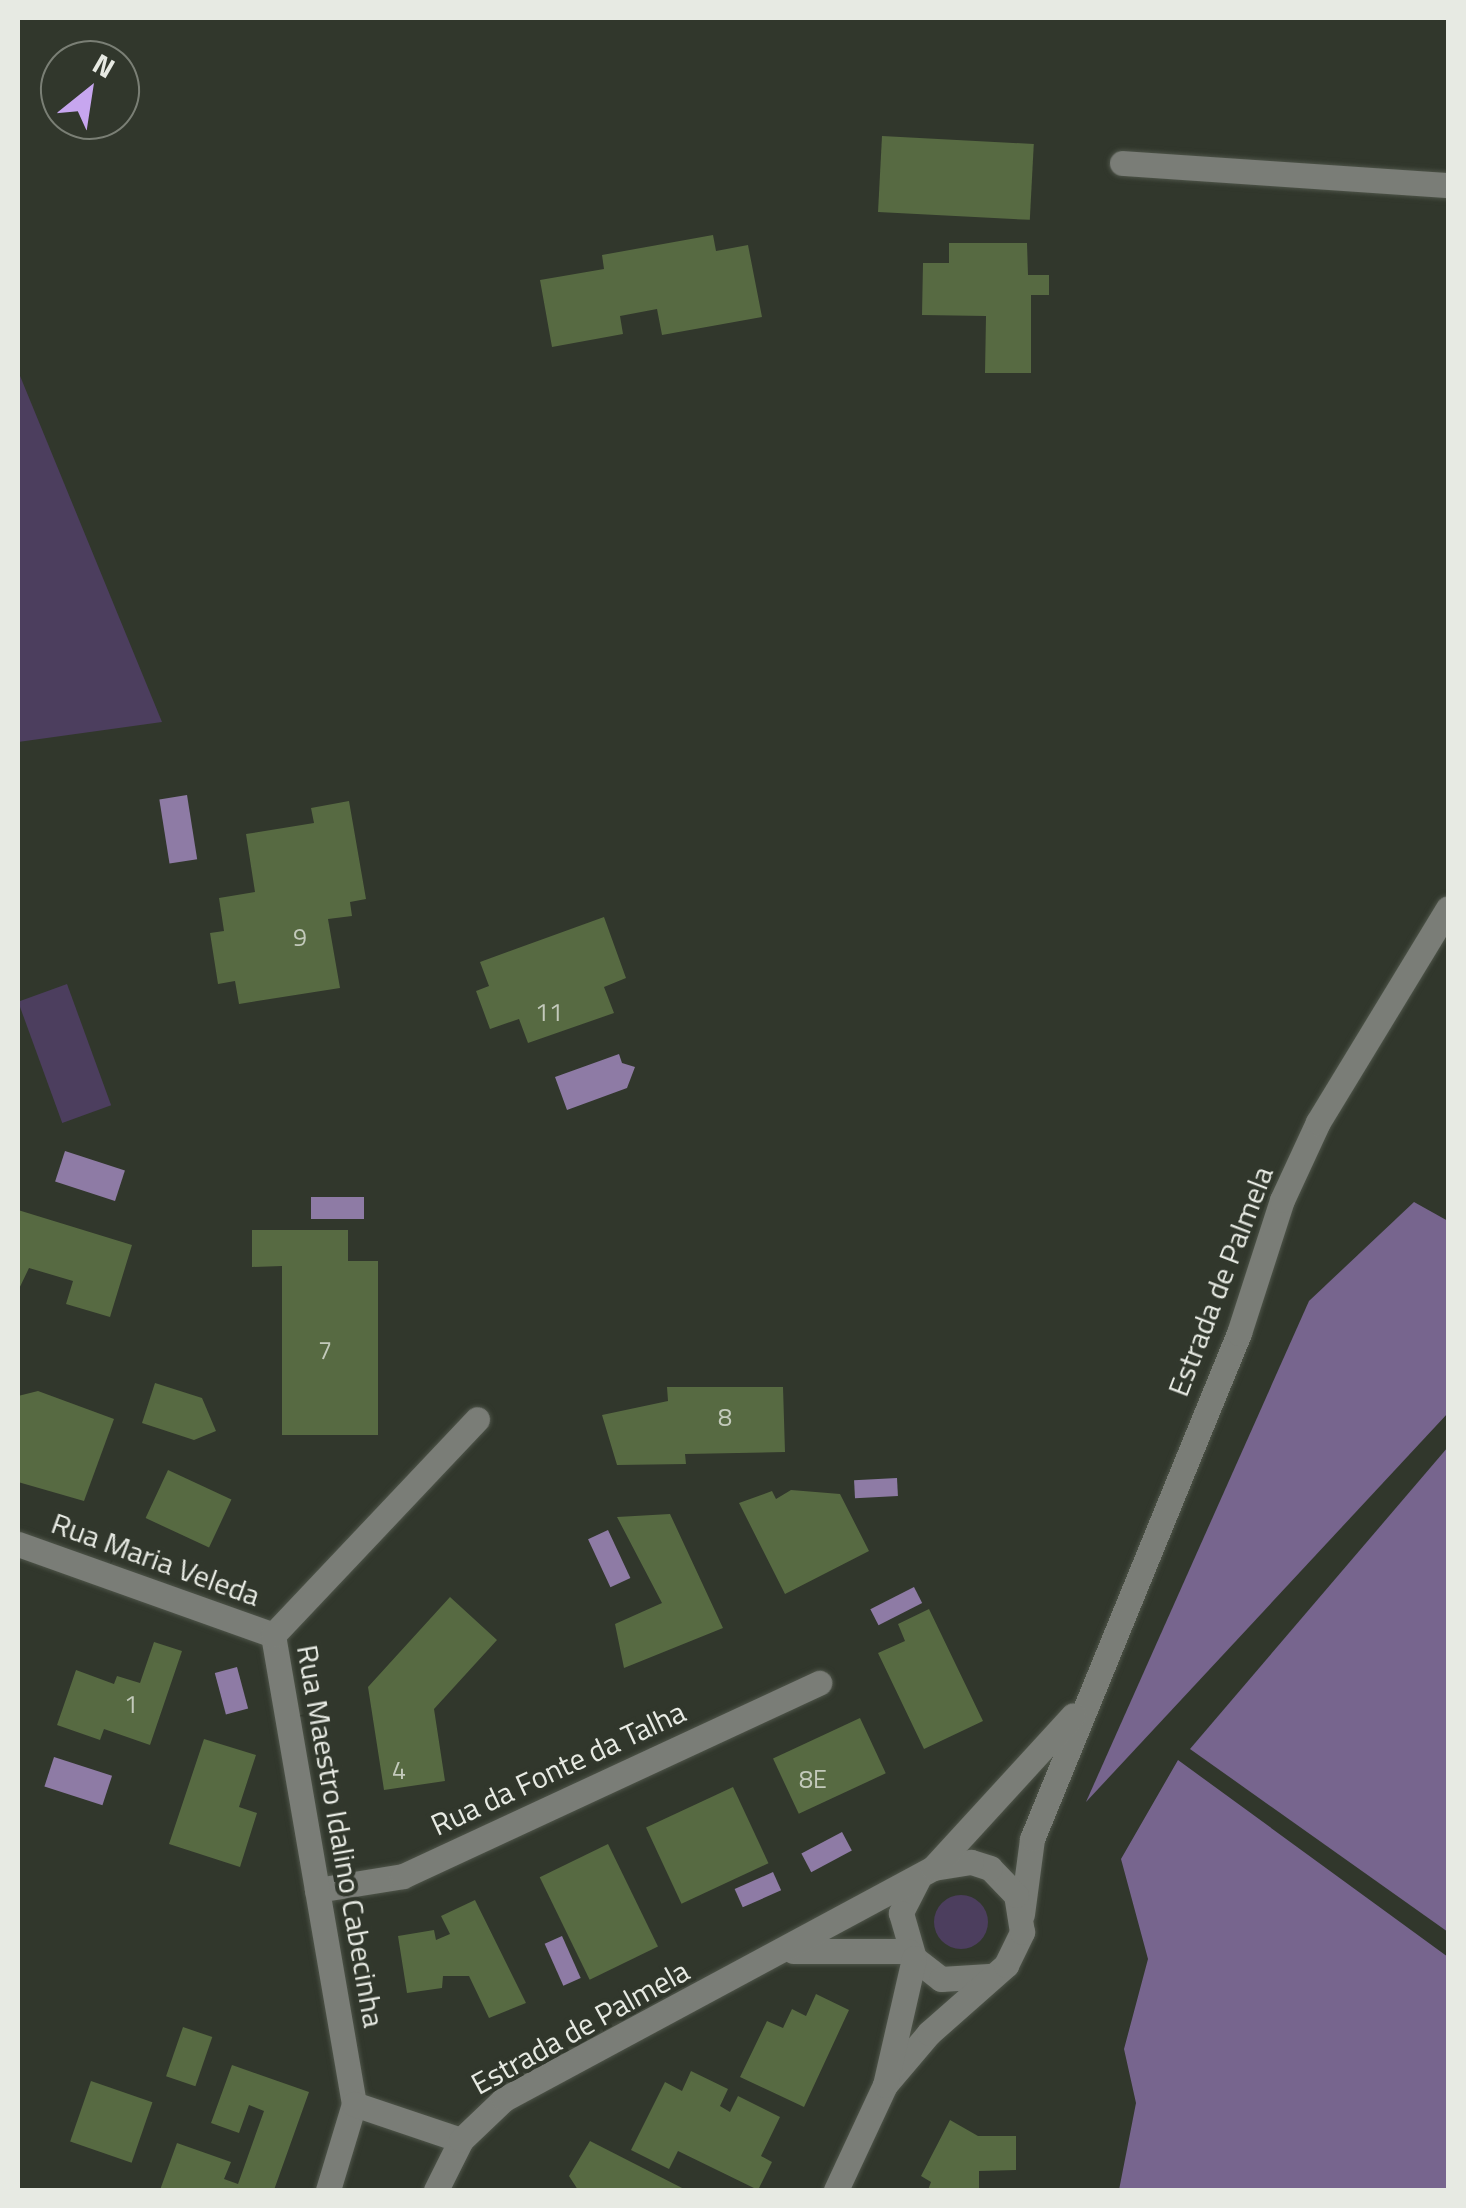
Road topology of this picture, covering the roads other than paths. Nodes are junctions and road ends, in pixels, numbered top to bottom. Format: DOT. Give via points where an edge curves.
graph roads {
  1 [pos="1122,164"];
  2 [pos="1448,185"];
  3 [pos="1448,908"];
  4 [pos="477,1420"];
  5 [pos="18,1544"];
  6 [pos="273,1635"];
  7 [pos="819,1683"];
  8 [pos="1089,1696"];
  9 [pos="926,1874"];
  10 [pos="317,1890"];
  11 [pos="1022,1914"];
  12 [pos="788,1952"];
  13 [pos="911,1954"];
  14 [pos="991,1975"];
  15 [pos="885,2085"];
  16 [pos="354,2104"];
  17 [pos="461,2140"];
  18 [pos="328,2190"];
  19 [pos="436,2190"];
  20 [pos="836,2190"];
  1 -- 2 [label="street"];
  3 -- 8 [label="street, Estrada de Palmela" via="1318,1122 1282,1200 1239,1333"];
  4 -- 6 [label="street, Rua Maestro Idalino Cabecinha"];
  5 -- 6 [label="street, Rua Maria Veleda"];
  6 -- 10 [label="street, Rua Maestro Idalino Cabecinha"];
  7 -- 10 [label="street, Rua da Fonte da Talha" via="403,1876"];
  8 -- 9 [label="street, Estrada de Palmela"];
  8 -- 11 [label="street, Estrada de Palmela" via="1032,1839"];
  9 -- 11 [label="street" via="971,1862 990,1868 1005,1880"];
  9 -- 12 [label="street, Estrada de Palmela" via="866,1899"];
  9 -- 13 [label="street" via="901,1914"];
  10 -- 16 [label="street, Rua Maestro Idalino Cabecinha"];
  11 -- 14 [label="street" via="1016,1950"];
  12 -- 13 [label="street, Estrada de Palmela"];
  12 -- 17 [label="street, Estrada de Palmela" via="504,2099"];
  13 -- 14 [label="street" via="958,1982"];
  13 -- 15 [label="street"];
  14 -- 15 [label="street"];
  15 -- 20 [label="street"];
  16 -- 17 [label="street"];
  16 -- 18 [label="street"];
  17 -- 19 [label="street, Estrada de Palmela"];
}
